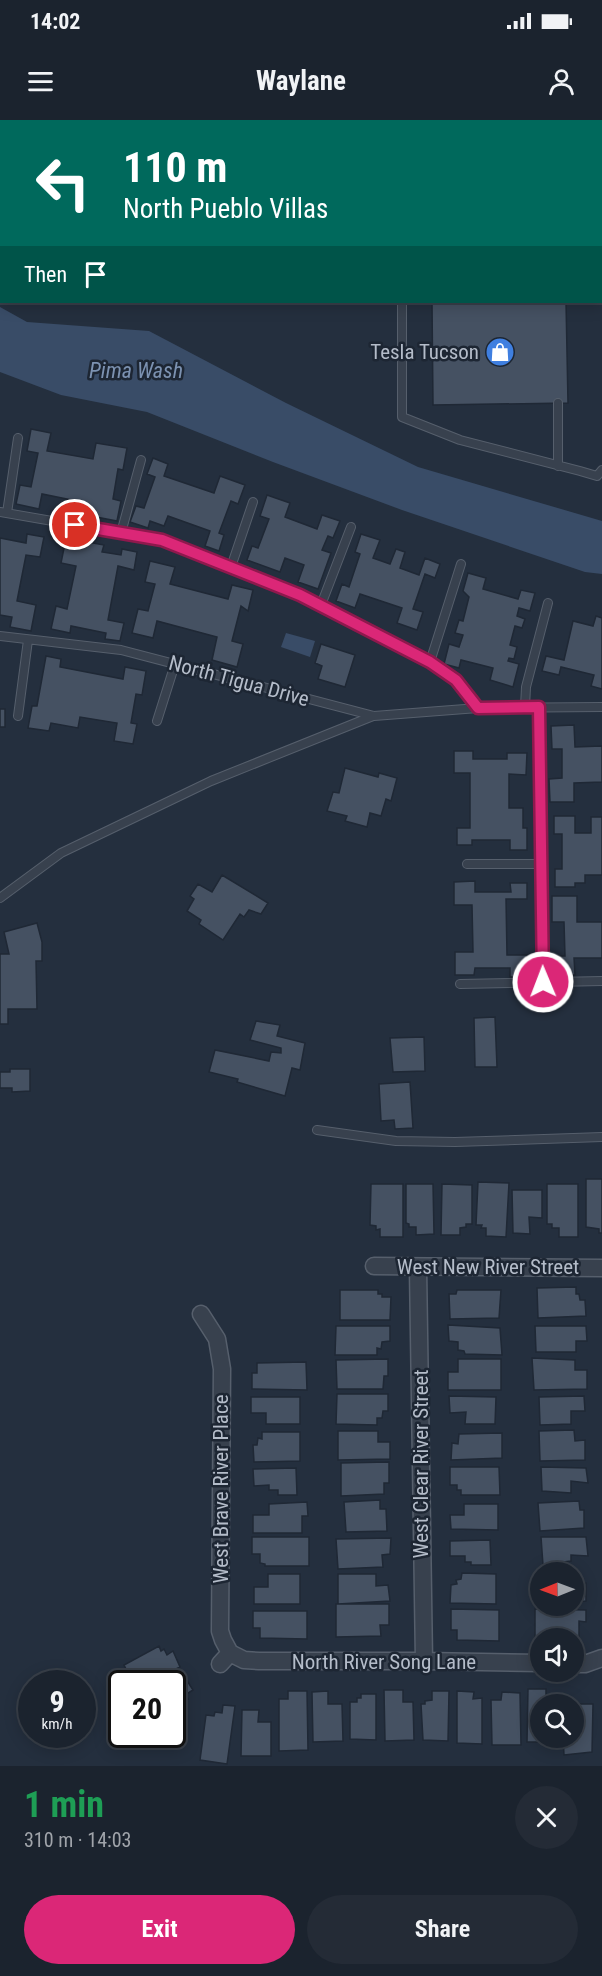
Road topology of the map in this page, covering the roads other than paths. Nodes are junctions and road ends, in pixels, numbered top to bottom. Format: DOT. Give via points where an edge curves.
graph roads {
  1 [pos="402,303"];
  2 [pos="558,403"];
  3 [pos="18,438"];
  4 [pos="141,460"];
  5 [pos="558,466"];
  6 [pos="602,470"];
  7 [pos="253,502"];
  8 [pos="3,513"];
  9 [pos="351,526"];
  10 [pos="121,533"];
  11 [pos="461,564"];
  12 [pos="231,567"];
  13 [pos="548,603"];
  14 [pos="321,605"];
  15 [pos="0,636"];
  16 [pos="28,640"];
  17 [pos="430,662"];
  18 [pos="174,664"];
  19 [pos="602,706"];
  20 [pos="525,707"];
  21 [pos="539,707"];
  22 [pos="478,708"];
  23 [pos="374,716"];
  24 [pos="18,717"];
  25 [pos="157,721"];
  26 [pos="467,864"];
  27 [pos="541,864"];
  28 [pos="0,898"];
  29 [pos="602,981"];
  30 [pos="543,982"];
  31 [pos="460,984"];
  32 [pos="317,1130"];
  33 [pos="602,1137"];
  34 [pos="374,1266"];
  35 [pos="418,1268"];
  36 [pos="602,1268"];
  37 [pos="201,1314"];
  38 [pos="225,1658"];
  39 [pos="602,1658"];
  40 [pos="424,1661"];
  41 [pos="530,1663"];
  42 [pos="584,1664"];
  1 -- 5 [label="lane" via="402,417 460,440"];
  2 -- 5 [label="lane"];
  3 -- 8 [label="lane"];
  4 -- 10 [label="lane"];
  5 -- 6 [label="lane" via="597,476"];
  7 -- 12 [label="lane"];
  8 -- 10 [label="lane"];
  9 -- 14 [label="lane"];
  10 -- 12 [label="lane" via="162,540"];
  11 -- 17 [label="lane"];
  12 -- 14 [label="lane"];
  13 -- 20 [label="lane" via="526,687"];
  14 -- 17 [label="lane"];
  15 -- 16 [label="lane, North Tigua Drive"];
  16 -- 18 [label="lane, North Tigua Drive" via="121,650"];
  16 -- 24 [label="lane"];
  17 -- 22 [label="lane" via="456,680"];
  18 -- 23 [label="lane, North Tigua Drive"];
  18 -- 25 [label="lane"];
  19 -- 21 [label="lane, North Tigua Drive"];
  20 -- 21 [label="lane, North Tigua Drive"];
  20 -- 22 [label="lane, North Tigua Drive"];
  21 -- 27 [label="lane"];
  22 -- 23 [label="lane, North Tigua Drive"];
  23 -- 28 [label="lane" via="211,781 61,853"];
  26 -- 27 [label="lane"];
  27 -- 30 [label="lane"];
  29 -- 30 [label="lane"];
  30 -- 31 [label="lane"];
  32 -- 33 [label="lane" via="396,1141"];
  34 -- 35 [label="street, West New River Street"];
  35 -- 36 [label="street, West New River Street"];
  35 -- 40 [label="street, West Clear River Street"];
  37 -- 38 [label="street, West Brave River Place" via="217,1339 222,1369 220,1631"];
  38 -- 40 [label="street, North River Song Lane"];
  39 -- 42 [label="street"];
  40 -- 41 [label="street, North River Song Lane"];
}
